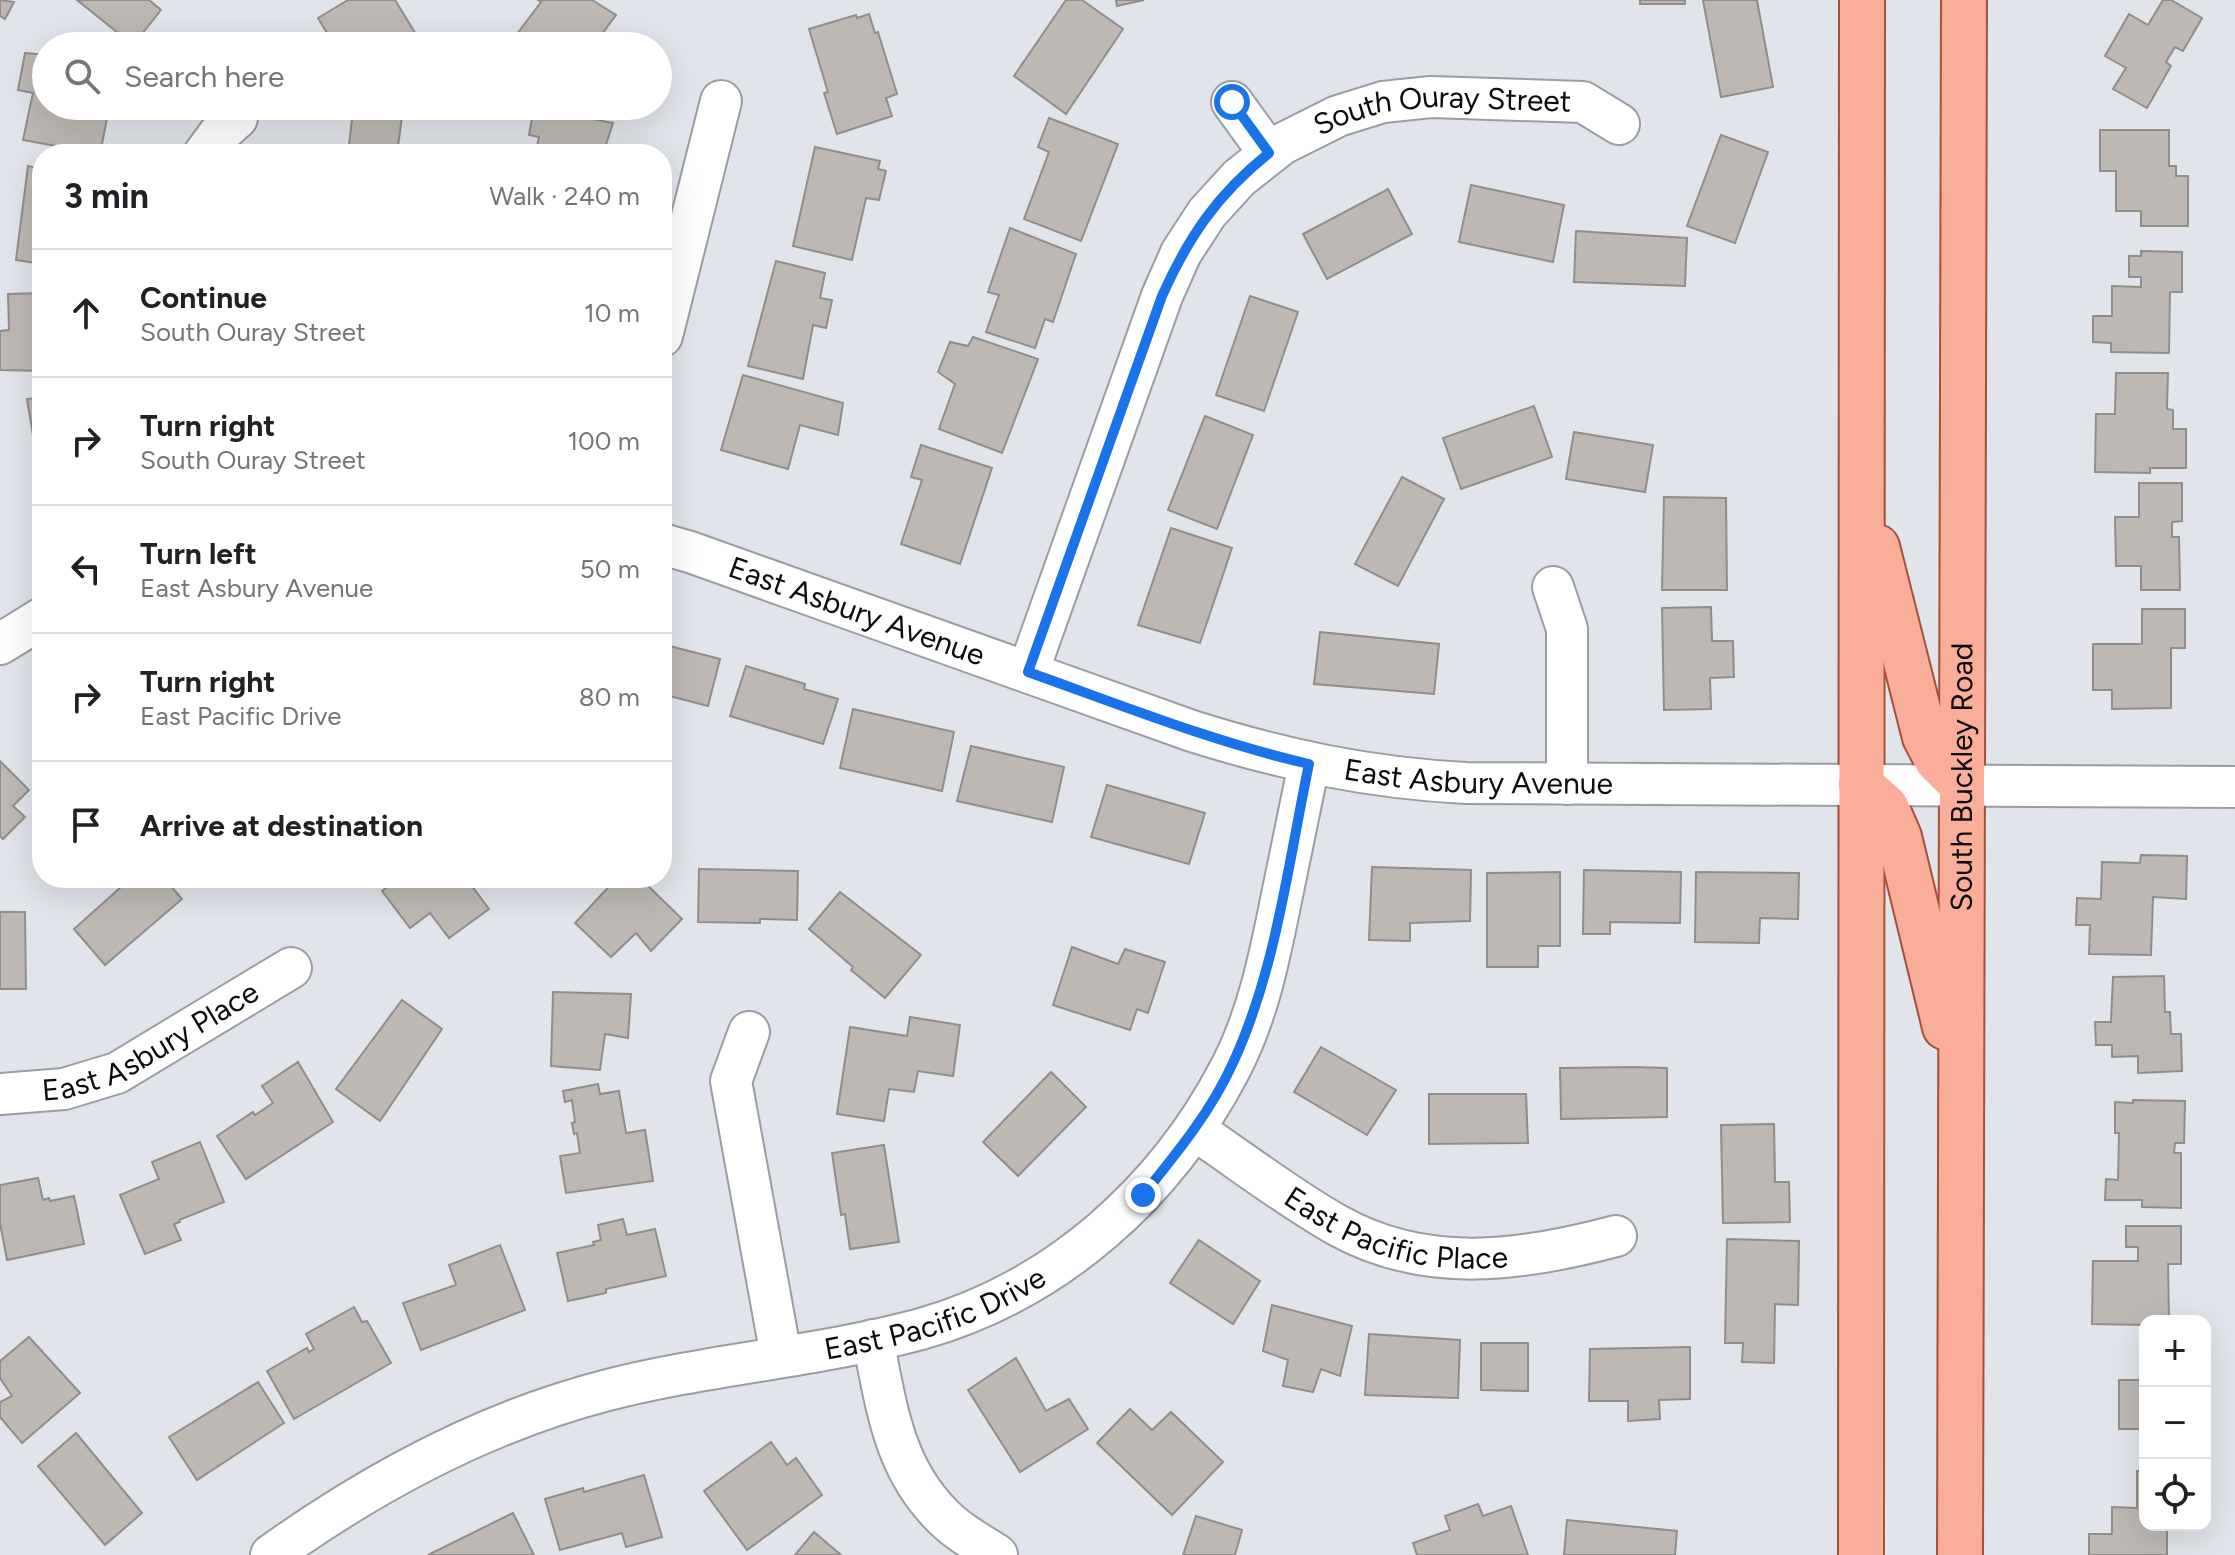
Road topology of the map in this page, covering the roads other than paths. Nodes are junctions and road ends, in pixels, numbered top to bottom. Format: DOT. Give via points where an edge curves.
graph roads {
  1 [pos="1862,0"];
  2 [pos="1964,0"];
  3 [pos="721,101"];
  4 [pos="1232,102"];
  5 [pos="235,120"];
  6 [pos="1619,124"];
  7 [pos="211,144"];
  8 [pos="1269,153"];
  9 [pos="672,296"];
  10 [pos="1861,487"];
  11 [pos="672,547"];
  12 [pos="1553,587"];
  13 [pos="32,624"];
  14 [pos="0,644"];
  15 [pos="1028,672"];
  16 [pos="1309,764"];
  17 [pos="1567,784"];
  18 [pos="1861,785"];
  19 [pos="1962,785"];
  20 [pos="2235,787"];
  21 [pos="291,968"];
  22 [pos="749,1032"];
  23 [pos="0,1094"];
  24 [pos="1961,1095"];
  25 [pos="1195,1130"];
  26 [pos="1616,1236"];
  27 [pos="873,1340"];
  28 [pos="781,1356"];
  29 [pos="271,1555"];
  30 [pos="997,1555"];
  31 [pos="1861,1555"];
  32 [pos="1960,1555"];
  1 -- 10 [label="main road"];
  2 -- 19 [label="main road, South Buckley Road"];
  3 -- 9 [label="street"];
  4 -- 8 [label="street"];
  5 -- 7 [label="street"];
  6 -- 8 [label="street, South Ouray Street" via="1583,102 1431,97 1383,102 1338,116"];
  8 -- 15 [label="street, South Ouray Street" via="1207,213 1181,253"];
  10 -- 18 [label="main road"];
  10 -- 19 [label="main road" via="1921,726 1937,760"];
  11 -- 15 [label="street, East Asbury Avenue"];
  12 -- 17 [label="street" via="1567,629"];
  13 -- 14 [label="street"];
  15 -- 16 [label="street, East Asbury Avenue" via="1192,731"];
  16 -- 17 [label="street, East Asbury Avenue" via="1412,780"];
  16 -- 25 [label="street, East Pacific Drive" via="1270,955 1251,1020"];
  17 -- 18 [label="street, East Asbury Avenue"];
  18 -- 19 [label="street, East Asbury Avenue"];
  18 -- 24 [label="main road" via="1886,807 1899,837"];
  18 -- 31 [label="main road"];
  19 -- 20 [label="street, East Asbury Avenue"];
  19 -- 24 [label="main road, South Buckley Road"];
  21 -- 23 [label="street, East Asbury Place" via="117,1073 64,1089"];
  22 -- 28 [label="street" via="731,1081"];
  24 -- 32 [label="main road, South Buckley Road"];
  25 -- 26 [label="street, East Pacific Place" via="1338,1226 1396,1249 1457,1260 1556,1252"];
  25 -- 27 [label="street, East Pacific Drive" via="1143,1195 1085,1247 1042,1276 923,1328"];
  27 -- 28 [label="street, East Pacific Drive"];
  27 -- 30 [label="street" via="890,1427 906,1467 953,1525"];
  28 -- 29 [label="street, East Pacific Drive" via="602,1392 509,1422 406,1469"];
}
